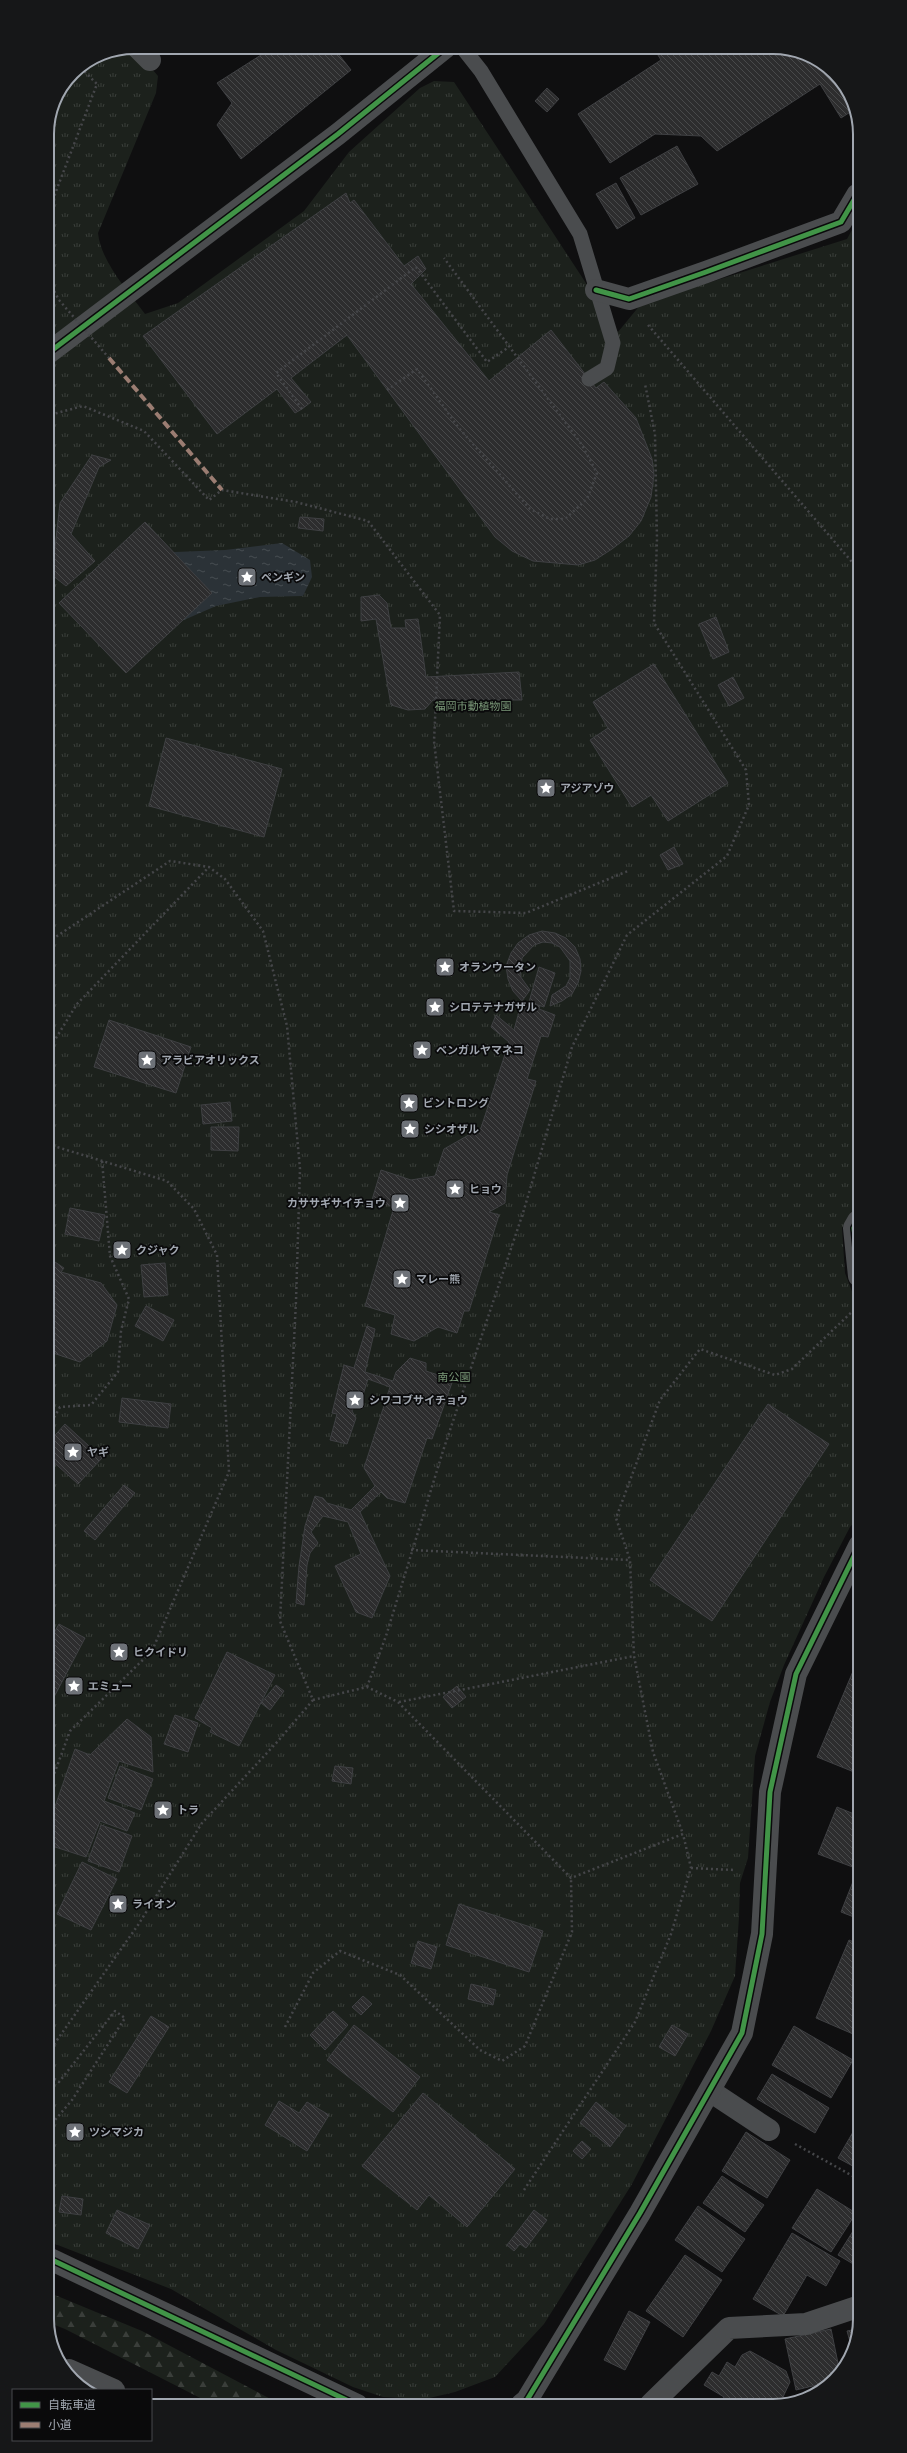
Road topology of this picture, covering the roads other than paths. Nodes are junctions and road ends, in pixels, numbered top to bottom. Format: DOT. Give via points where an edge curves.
graph roads {
  1 [pos="437,54"];
  2 [pos="468,54"];
  3 [pos="853,204"];
  4 [pos="596,290"];
  5 [pos="54,349"];
  6 [pos="589,379"];
  7 [pos="853,1558"];
  8 [pos="710,2091"];
  9 [pos="770,2130"];
  10 [pos="54,2262"];
  11 [pos="853,2308"];
  12 [pos="74,2372"];
  13 [pos="112,2389"];
  14 [pos="344,2399"];
  15 [pos="528,2399"];
  16 [pos="656,2399"];
  1 -- 5 [label="street" via="338,134"];
  2 -- 4 [label="lane" via="481,71 580,234"];
  3 -- 4 [label="street" via="841,222 629,299"];
  4 -- 6 [label="lane" via="613,342 607,368"];
  7 -- 8 [label="street" via="796,1674 770,1792 762,1934 742,2033"];
  8 -- 9 [label="street"];
  8 -- 15 [label="street"];
  10 -- 14 [label="street"];
  11 -- 16 [label="street" via="806,2324 729,2328"];
  12 -- 13 [label="street"];
}
